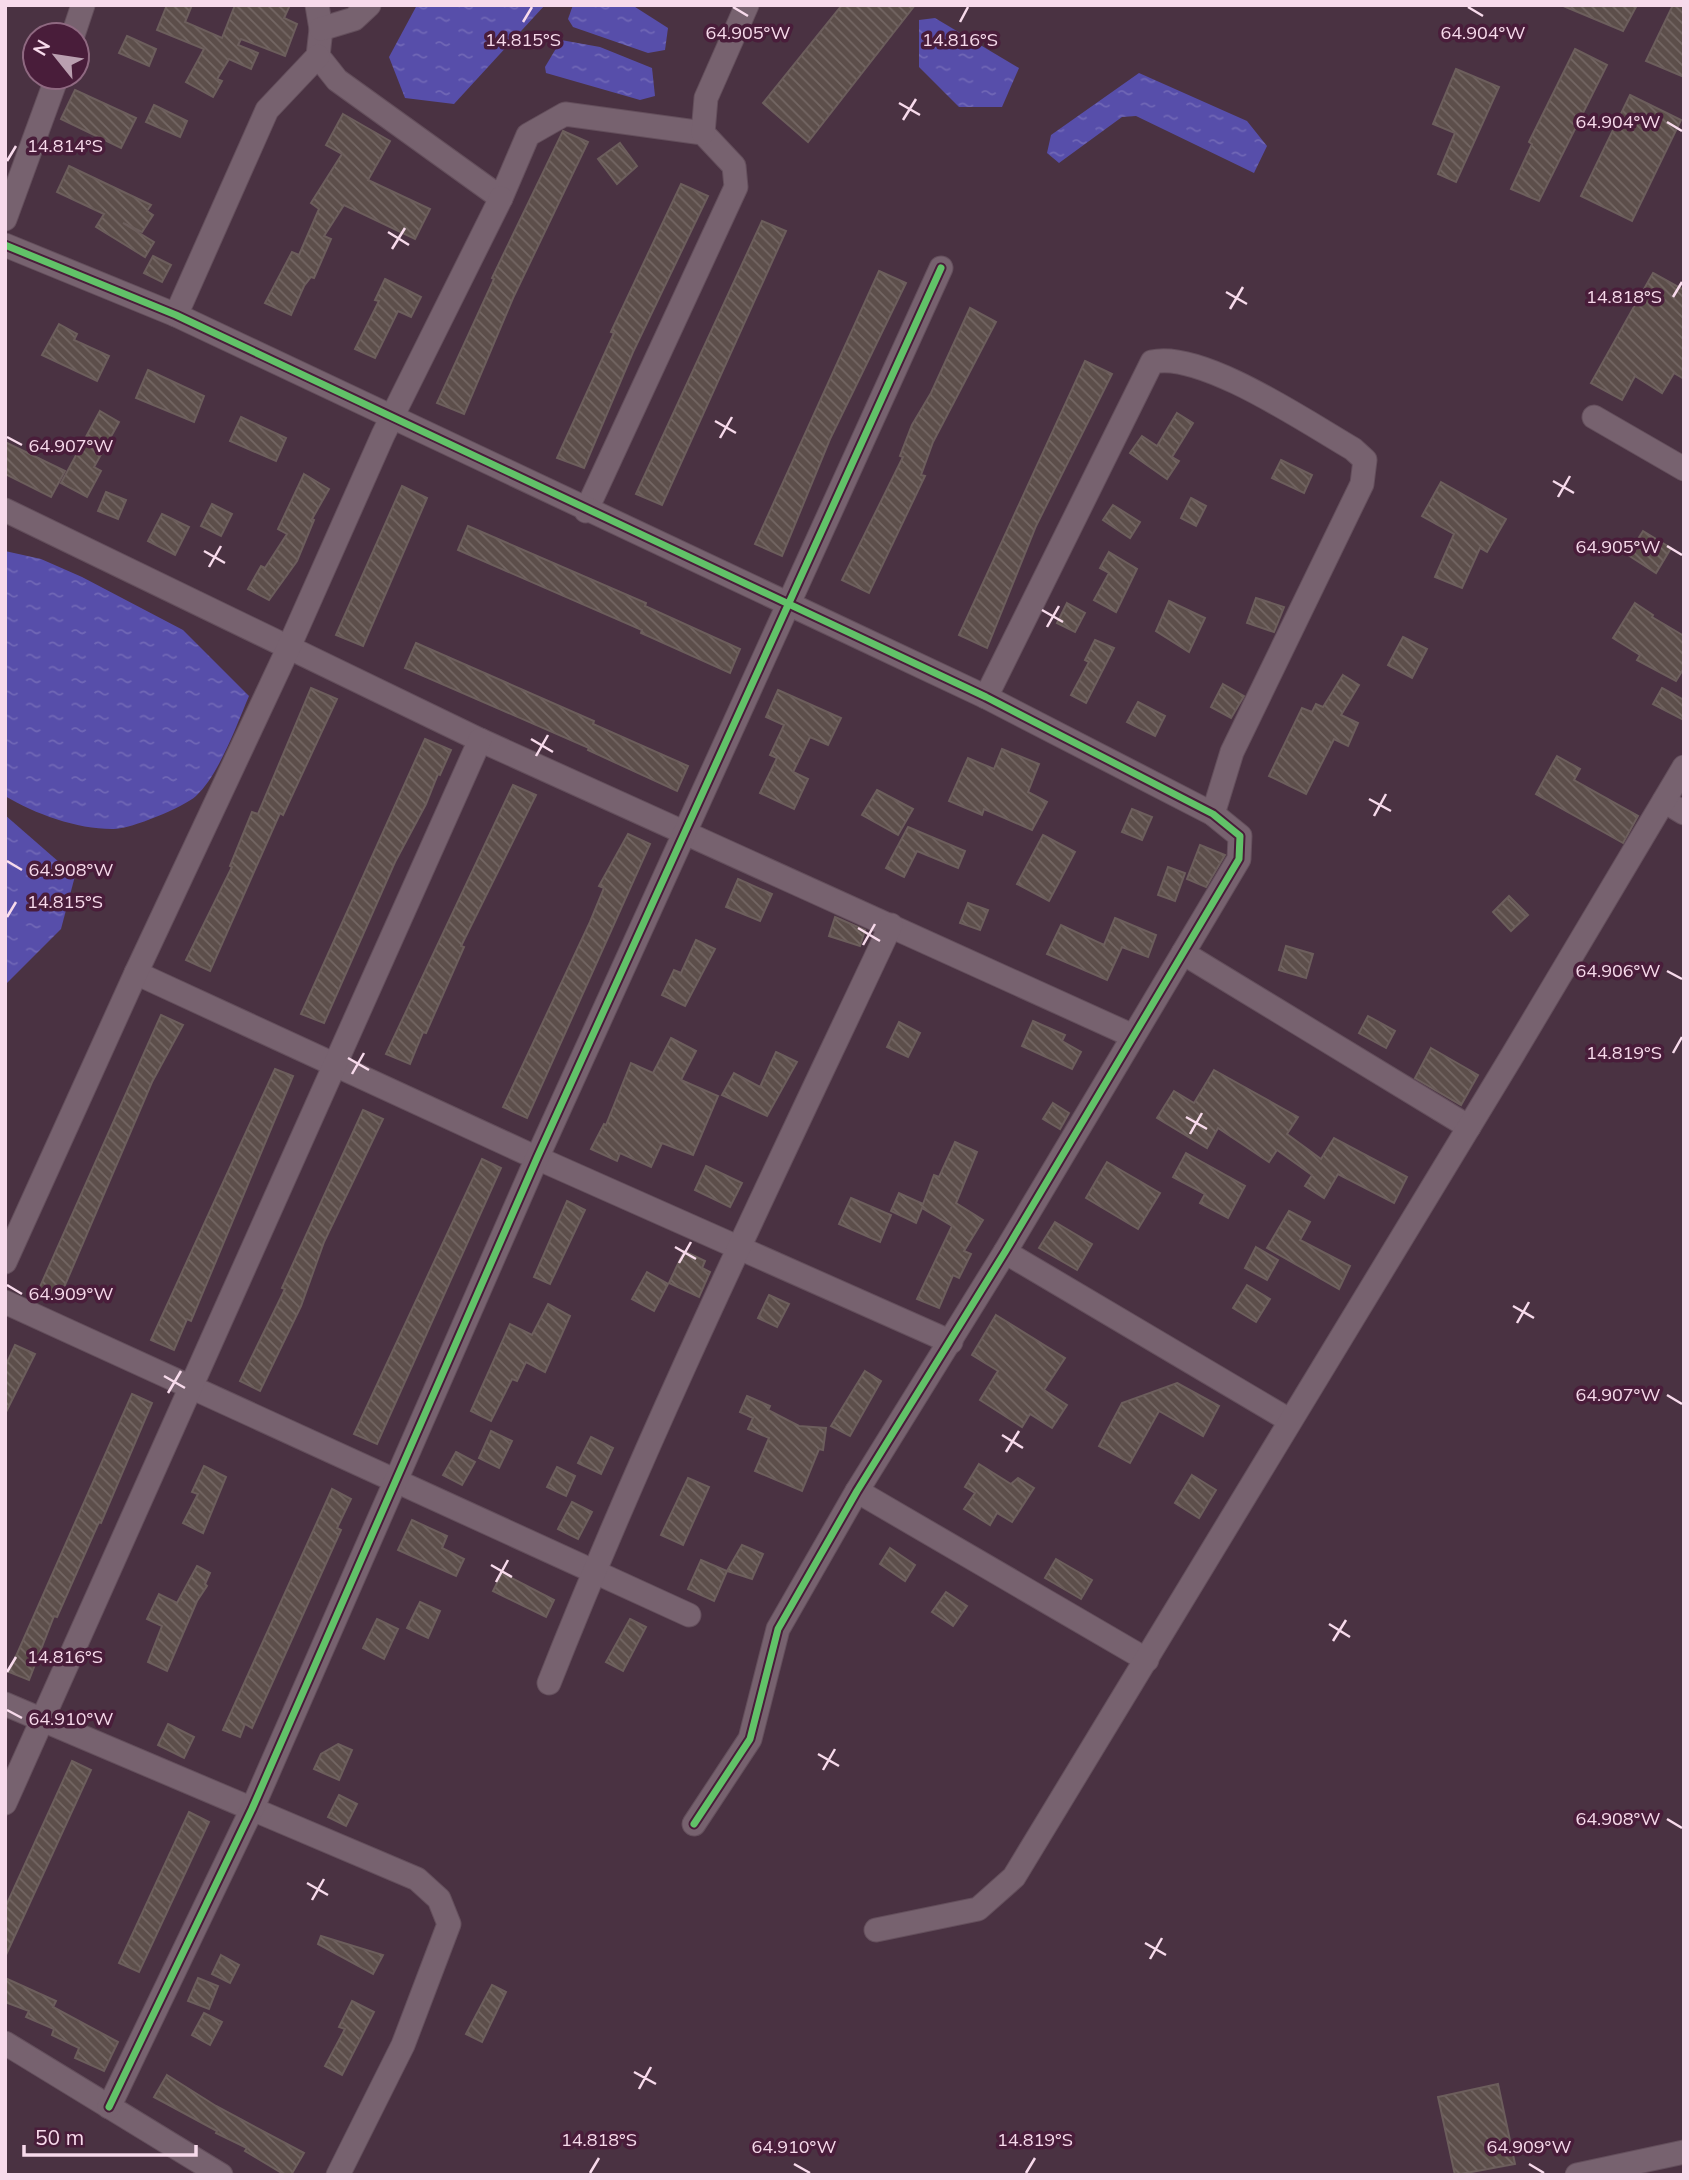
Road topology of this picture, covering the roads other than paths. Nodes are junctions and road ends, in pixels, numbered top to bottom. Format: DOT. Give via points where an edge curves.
graph roads {
  1 [pos="317,5"];
  2 [pos="369,5"];
  3 [pos="747,5"];
  4 [pos="321,29"];
  5 [pos="318,56"];
  6 [pos="52,91"];
  7 [pos="704,133"];
  8 [pos="501,198"];
  9 [pos="5,219"];
  10 [pos="5,246"];
  11 [pos="940,268"];
  12 [pos="176,315"];
  13 [pos="1594,417"];
  14 [pos="393,420"];
  15 [pos="1684,469"];
  16 [pos="5,510"];
  17 [pos="586,510"];
  18 [pos="786,604"];
  19 [pos="288,649"];
  20 [pos="986,697"];
  21 [pos="480,740"];
  22 [pos="1684,767"];
  23 [pos="1664,801"];
  24 [pos="1684,813"];
  25 [pos="1213,814"];
  26 [pos="686,835"];
  27 [pos="891,925"];
  28 [pos="1183,953"];
  29 [pos="136,973"];
  30 [pos="1133,1036"];
  31 [pos="337,1065"];
  32 [pos="1469,1127"];
  33 [pos="537,1158"];
  34 [pos="738,1248"];
  35 [pos="1005,1252"];
  36 [pos="5,1262"];
  37 [pos="5,1302"];
  38 [pos="951,1342"];
  39 [pos="192,1388"];
  40 [pos="1290,1420"];
  41 [pos="395,1481"];
  42 [pos="857,1491"];
  43 [pos="593,1572"];
  44 [pos="689,1615"];
  45 [pos="1147,1660"];
  46 [pos="549,1683"];
  47 [pos="5,1704"];
  48 [pos="43,1721"];
  49 [pos="5,1803"];
  50 [pos="252,1810"];
  51 [pos="694,1824"];
  52 [pos="876,1930"];
  53 [pos="5,2043"];
  54 [pos="109,2107"];
  55 [pos="1684,2152"];
  56 [pos="221,2175"];
  57 [pos="338,2175"];
  58 [pos="1577,2175"];
  1 -- 4 [label="street"];
  2 -- 4 [label="street" via="354,19"];
  3 -- 7 [label="street" via="706,98"];
  4 -- 5 [label="street"];
  5 -- 8 [label="street" via="337,80"];
  5 -- 12 [label="street" via="267,110"];
  6 -- 9 [label="street"];
  7 -- 8 [label="street" via="565,114 528,135"];
  7 -- 17 [label="street" via="734,166 736,187"];
  8 -- 14 [label="street"];
  10 -- 12 [label="street"];
  11 -- 18 [label="street"];
  12 -- 14 [label="street"];
  13 -- 15 [label="street"];
  14 -- 17 [label="street"];
  14 -- 19 [label="street"];
  16 -- 19 [label="street"];
  17 -- 18 [label="street"];
  18 -- 20 [label="street"];
  18 -- 26 [label="street"];
  19 -- 21 [label="street"];
  19 -- 29 [label="street"];
  20 -- 25 [label="street"];
  20 -- 25 [label="street" via="1152,362 1167,358 1208,368 1365,460 1362,484 1232,752"];
  21 -- 26 [label="street"];
  21 -- 31 [label="street"];
  22 -- 23 [label="street"];
  23 -- 24 [label="street"];
  23 -- 32 [label="street"];
  25 -- 28 [label="street" via="1240,836 1239,859"];
  26 -- 27 [label="street"];
  26 -- 33 [label="street"];
  27 -- 30 [label="street"];
  27 -- 34 [label="street"];
  28 -- 30 [label="street"];
  28 -- 32 [label="street"];
  29 -- 31 [label="street"];
  29 -- 36 [label="street"];
  30 -- 35 [label="street"];
  31 -- 33 [label="street"];
  31 -- 39 [label="street"];
  32 -- 40 [label="street"];
  33 -- 34 [label="street"];
  33 -- 41 [label="street"];
  34 -- 38 [label="street"];
  34 -- 43 [label="street"];
  35 -- 38 [label="street"];
  35 -- 40 [label="street"];
  37 -- 39 [label="street"];
  38 -- 42 [label="street"];
  39 -- 41 [label="street"];
  39 -- 48 [label="street"];
  40 -- 45 [label="street"];
  41 -- 43 [label="street"];
  41 -- 50 [label="street"];
  42 -- 45 [label="street"];
  42 -- 51 [label="street" via="778,1629 750,1739"];
  43 -- 44 [label="street"];
  43 -- 46 [label="street"];
  45 -- 52 [label="street" via="1014,1877 992,1900 978,1909"];
  47 -- 48 [label="street"];
  48 -- 49 [label="street"];
  48 -- 50 [label="street"];
  50 -- 54 [label="street"];
  50 -- 57 [label="street" via="417,1880 439,1899 449,1924 402,2045"];
  53 -- 54 [label="street"];
  54 -- 56 [label="street"];
  55 -- 58 [label="street"];
}
